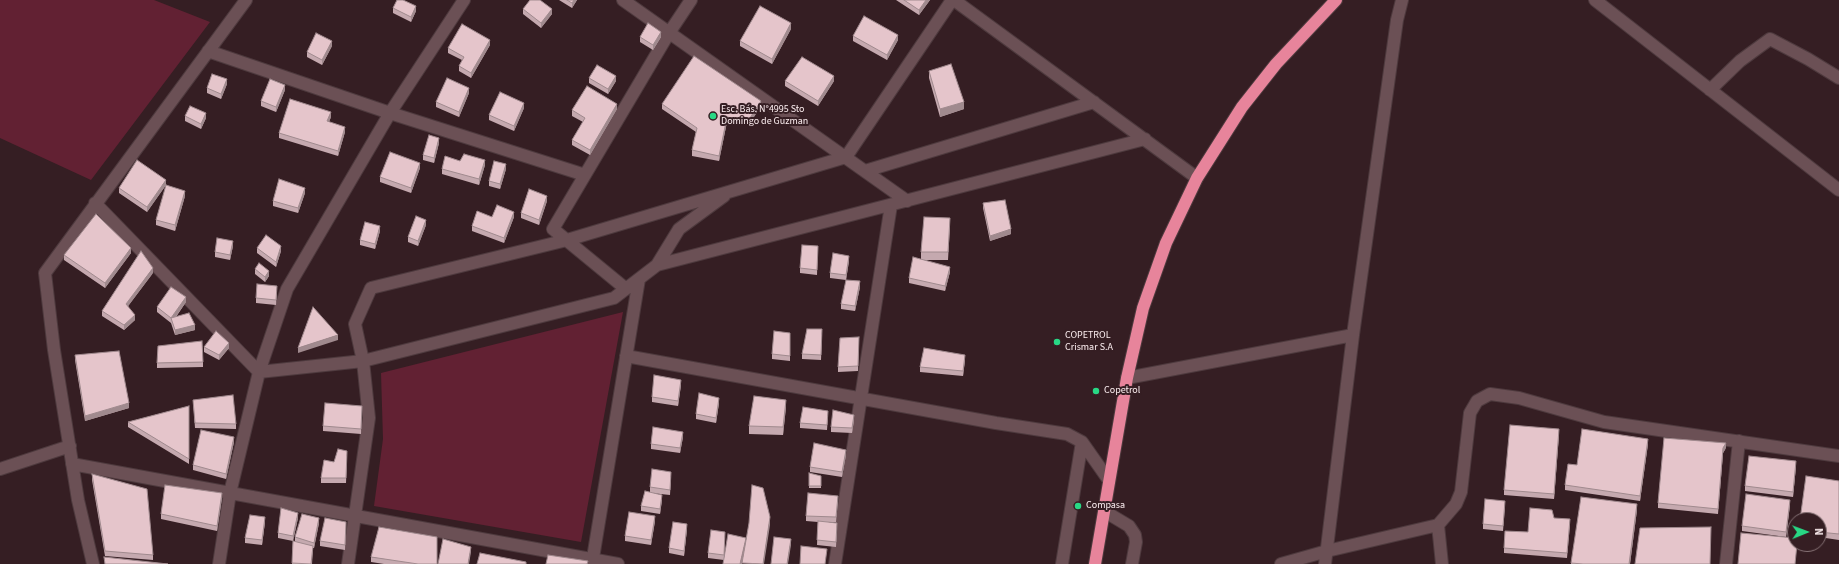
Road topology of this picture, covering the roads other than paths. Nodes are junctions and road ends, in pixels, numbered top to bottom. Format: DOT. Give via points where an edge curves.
graph roads {
  1 [pos="246,0"];
  2 [pos="464,0"];
  3 [pos="623,0"];
  4 [pos="691,0"];
  5 [pos="953,0"];
  6 [pos="1336,0"];
  7 [pos="1402,0"];
  8 [pos="1595,0"];
  9 [pos="669,33"];
  10 [pos="208,51"];
  11 [pos="1839,78"];
  12 [pos="1710,90"];
  13 [pos="1094,102"];
  14 [pos="390,113"];
  15 [pos="1145,139"];
  16 [pos="846,157"];
  17 [pos="865,171"];
  18 [pos="585,175"];
  19 [pos="1197,178"];
  20 [pos="1839,190"];
  21 [pos="732,191"];
  22 [pos="907,201"];
  23 [pos="95,203"];
  24 [pos="891,205"];
  25 [pos="567,240"];
  26 [pos="657,265"];
  27 [pos="639,279"];
  28 [pos="626,289"];
  29 [pos="1353,335"];
  30 [pos="626,356"];
  31 [pos="363,361"];
  32 [pos="259,372"];
  33 [pos="1127,378"];
  34 [pos="861,399"];
  35 [pos="1739,441"];
  36 [pos="1082,442"];
  37 [pos="70,446"];
  38 [pos="1839,456"];
  39 [pos="72,464"];
  40 [pos="0,469"];
  41 [pos="1108,479"];
  42 [pos="230,493"];
  43 [pos="1104,511"];
  44 [pos="356,516"];
  45 [pos="1438,525"];
  46 [pos="1327,551"];
  47 [pos="592,562"];
  48 [pos="93,564"];
  49 [pos="219,564"];
  50 [pos="348,564"];
  51 [pos="618,564"];
  52 [pos="835,564"];
  53 [pos="1062,564"];
  54 [pos="1095,564"];
  55 [pos="1132,564"];
  56 [pos="1281,564"];
  57 [pos="1325,564"];
  58 [pos="1442,564"];
  59 [pos="1726,564"];
  1 -- 10 [label="street"];
  2 -- 14 [label="street"];
  3 -- 9 [label="street"];
  4 -- 9 [label="street"];
  5 -- 13 [label="street"];
  5 -- 16 [label="street"];
  6 -- 19 [label="highway" via="1280,59 1246,101"];
  7 -- 29 [label="street" via="1397,20"];
  8 -- 12 [label="street"];
  9 -- 16 [label="street"];
  9 -- 18 [label="street"];
  10 -- 14 [label="street"];
  10 -- 23 [label="street"];
  11 -- 12 [label="street" via="1770,40 1740,62"];
  12 -- 20 [label="street"];
  13 -- 15 [label="street"];
  13 -- 17 [label="street"];
  14 -- 18 [label="street"];
  14 -- 32 [label="street" via="287,289"];
  15 -- 19 [label="street"];
  15 -- 22 [label="street"];
  16 -- 17 [label="street"];
  16 -- 21 [label="street"];
  17 -- 22 [label="street"];
  18 -- 25 [label="street" via="553,229"];
  19 -- 33 [label="highway" via="1166,243 1143,308"];
  21 -- 25 [label="street"];
  21 -- 26 [label="street" via="679,229"];
  22 -- 24 [label="street"];
  23 -- 32 [label="street"];
  23 -- 37 [label="street" via="45,273 54,350"];
  24 -- 26 [label="street"];
  24 -- 34 [label="street"];
  25 -- 28 [label="street"];
  25 -- 31 [label="street" via="371,288 355,324"];
  26 -- 27 [label="street"];
  27 -- 28 [label="street"];
  27 -- 30 [label="street"];
  28 -- 31 [label="street" via="614,298"];
  29 -- 33 [label="street"];
  29 -- 46 [label="street"];
  30 -- 34 [label="street"];
  30 -- 47 [label="street"];
  31 -- 32 [label="street"];
  31 -- 44 [label="street" via="369,418"];
  32 -- 42 [label="street"];
  33 -- 41 [label="highway"];
  34 -- 36 [label="street" via="1067,434"];
  34 -- 52 [label="street"];
  35 -- 38 [label="street"];
  35 -- 45 [label="street" via="1604,422 1518,398 1490,394 1477,401 1470,413 1461,492 1456,504"];
  35 -- 59 [label="street"];
  36 -- 41 [label="street"];
  36 -- 53 [label="street"];
  37 -- 39 [label="street"];
  37 -- 40 [label="street"];
  39 -- 42 [label="street"];
  39 -- 48 [label="street"];
  41 -- 43 [label="highway"];
  42 -- 44 [label="street"];
  42 -- 49 [label="street"];
  43 -- 54 [label="highway"];
  43 -- 55 [label="street" via="1129,526 1135,535"];
  44 -- 47 [label="street"];
  44 -- 50 [label="street"];
  45 -- 46 [label="street"];
  45 -- 58 [label="street"];
  46 -- 56 [label="street"];
  46 -- 57 [label="street"];
  47 -- 51 [label="street"];
}
